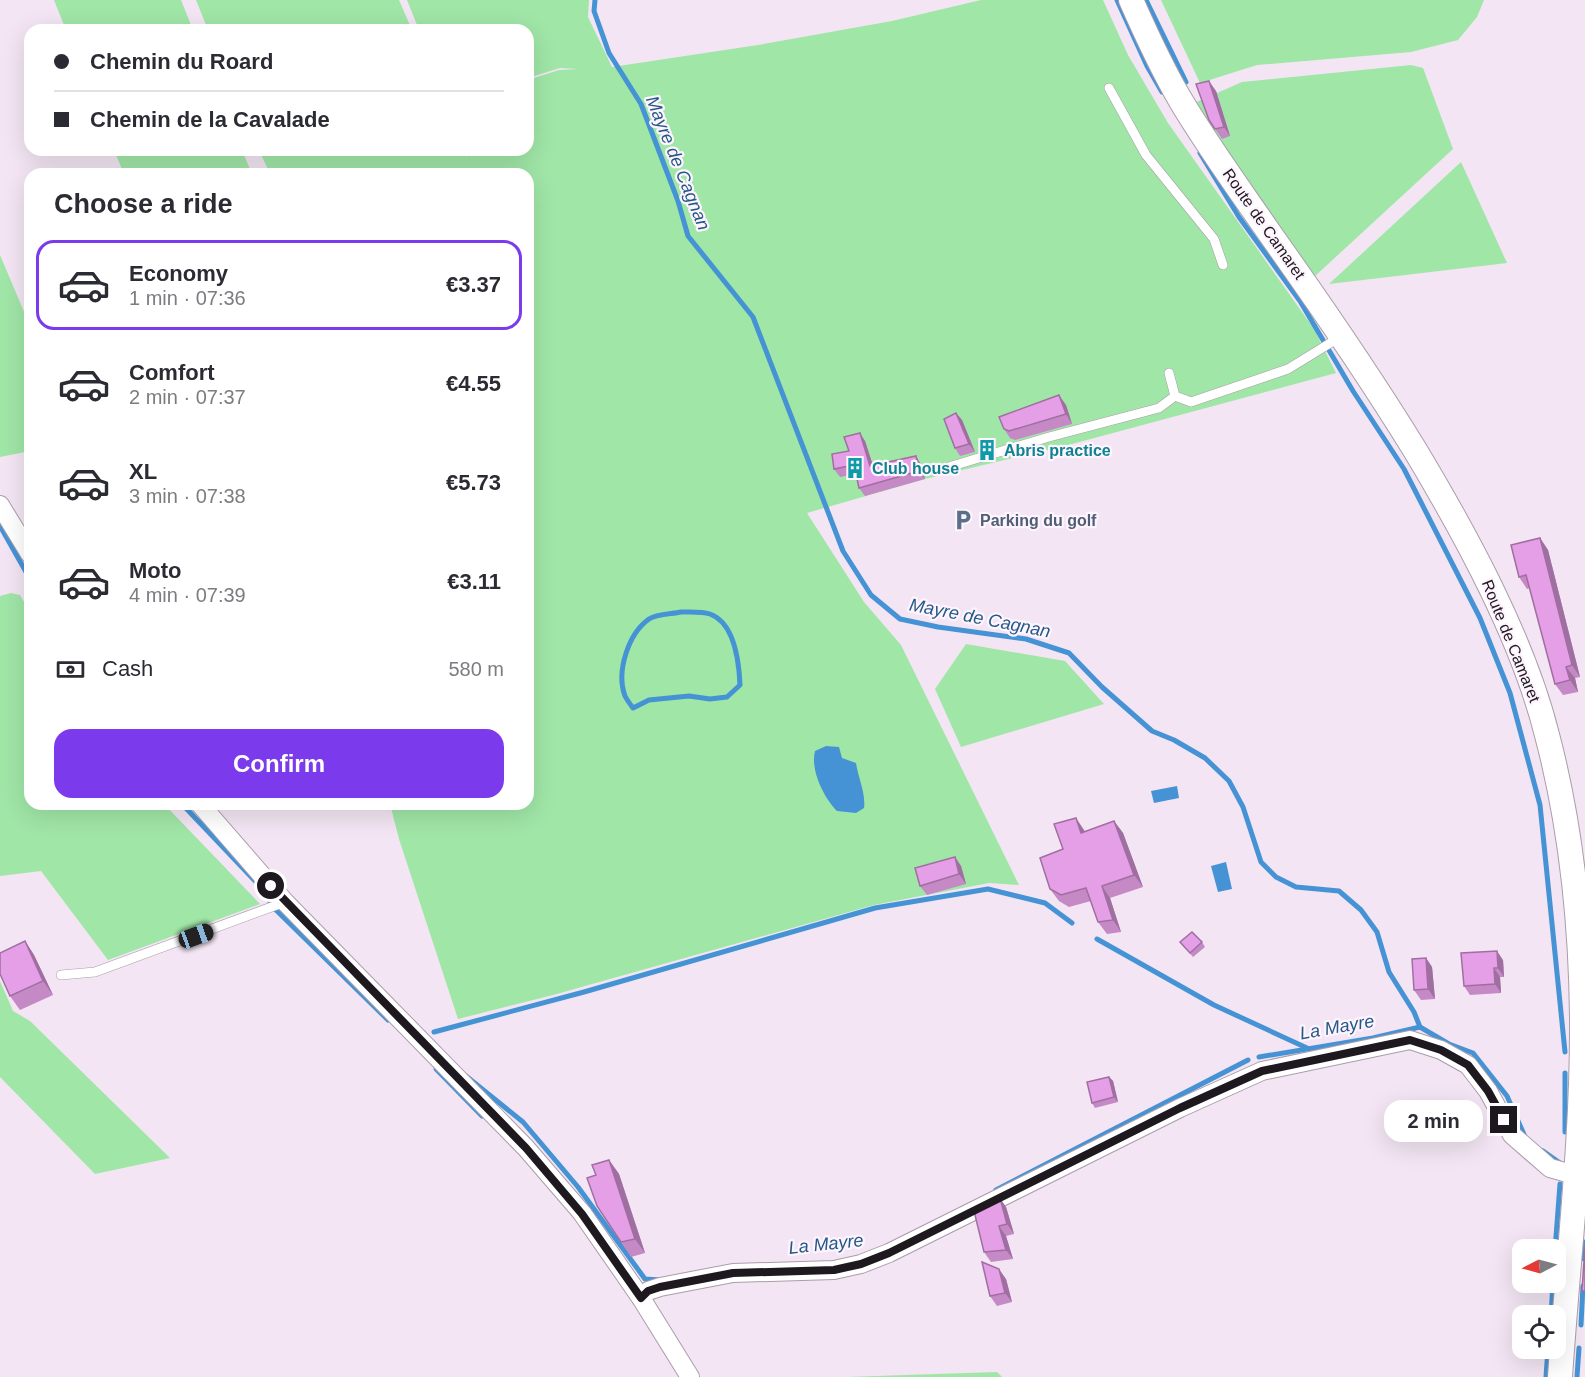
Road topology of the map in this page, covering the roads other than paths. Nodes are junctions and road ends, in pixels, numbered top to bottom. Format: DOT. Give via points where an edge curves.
graph roads {
  1 [pos="1131,0"];
  2 [pos="1109,88"];
  3 [pos="1223,265"];
  4 [pos="1342,335"];
  5 [pos="1169,373"];
  6 [pos="1175,396"];
  7 [pos="942,469"];
  8 [pos="0,505"];
  9 [pos="24,544"];
  10 [pos="205,810"];
  11 [pos="1577,850"];
  12 [pos="285,902"];
  13 [pos="62,975"];
  14 [pos="1576,1154"];
  15 [pos="641,1298"];
  16 [pos="690,1377"];
  17 [pos="1560,1377"];
  1 -- 4 [label="main road, Route de Camaret" via="1179,99"];
  2 -- 3 [label="lane" via="1146,155 1214,239"];
  4 -- 6 [label="lane" via="1288,369 1191,402"];
  4 -- 11 [label="main road, Route de Camaret" via="1416,452 1496,599 1547,732"];
  5 -- 6 [label="lane"];
  6 -- 7 [label="lane" via="1159,408"];
  8 -- 9 [label="street"];
  10 -- 12 [label="street"];
  11 -- 14 [label="main road, Route de Camaret" via="1581,1063"];
  12 -- 13 [label="lane" via="95,972"];
  12 -- 15 [label="street" via="526,1148 582,1214"];
  14 -- 15 [label="street" via="1550,1168 1512,1135 1488,1091 1468,1065 1441,1050 1410,1040 1262,1071 861,1264 834,1270 733,1273 660,1287"];
  14 -- 17 [label="main road, Route de Camaret"];
  15 -- 16 [label="street"];
}
